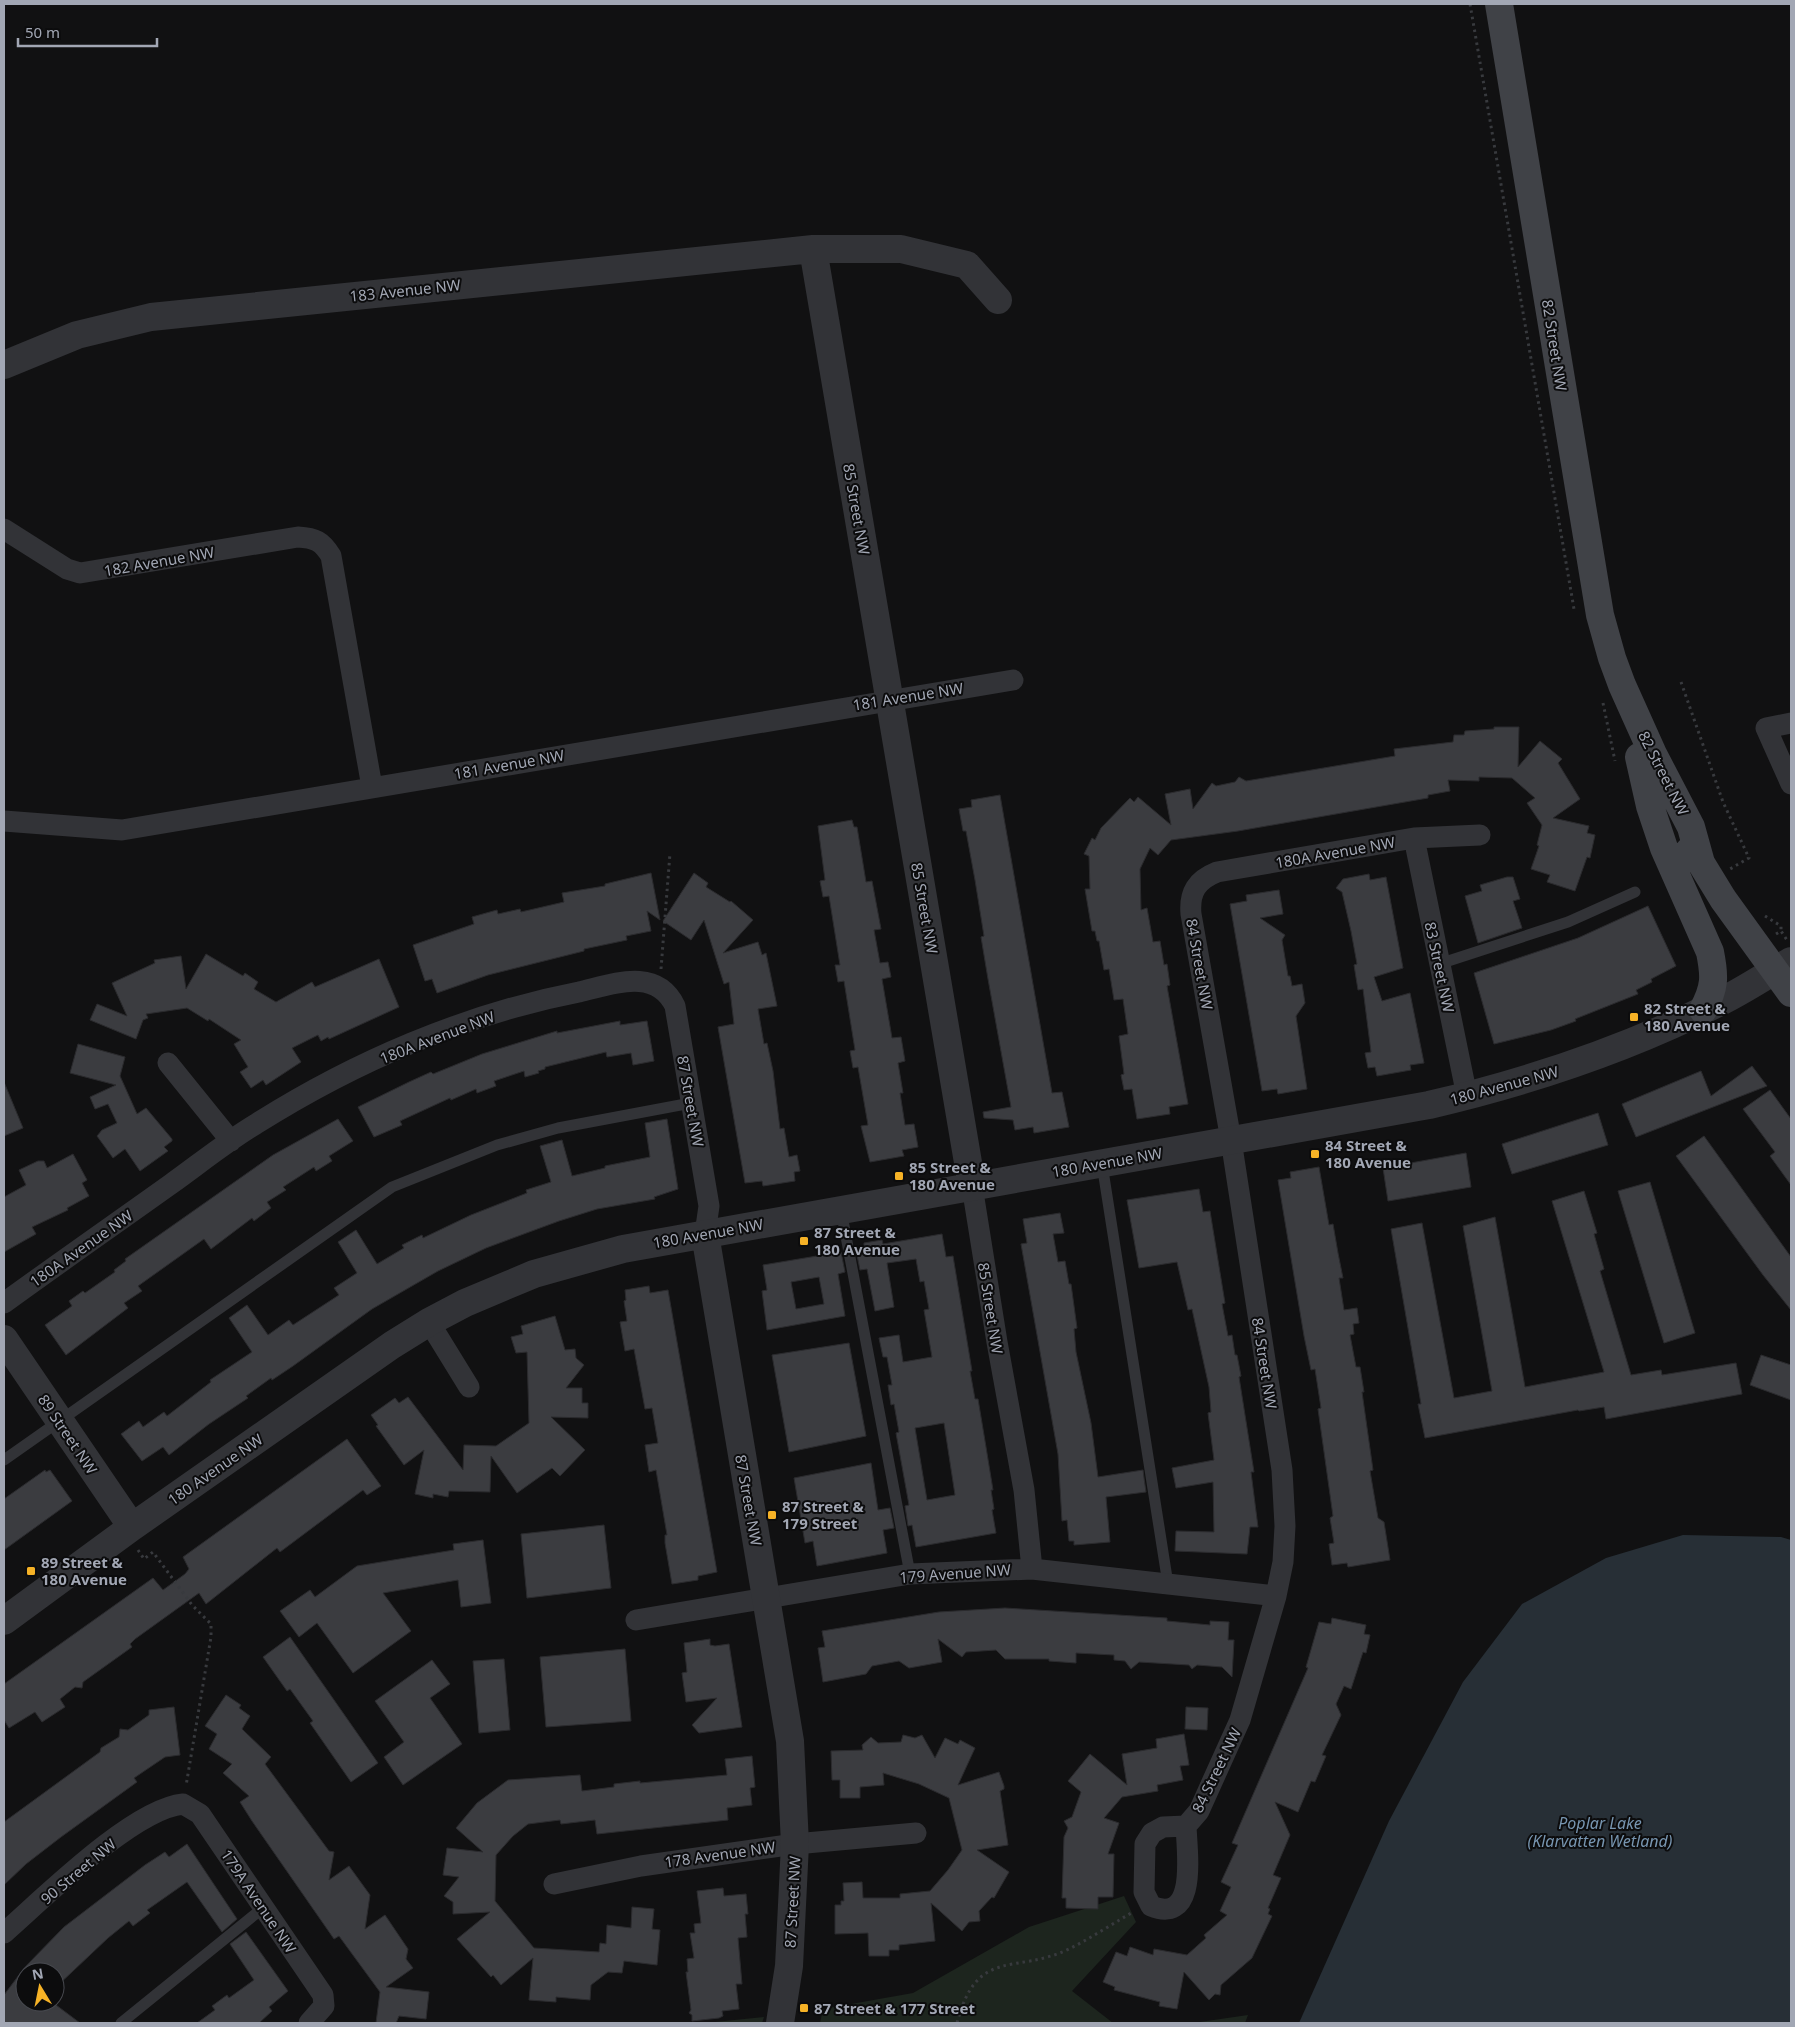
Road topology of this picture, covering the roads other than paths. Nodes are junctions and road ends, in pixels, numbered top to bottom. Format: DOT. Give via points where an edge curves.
graph roads {
  1 [pos="1499,4"];
  2 [pos="813,249"];
  3 [pos="998,300"];
  4 [pos="4,365"];
  5 [pos="4,529"];
  6 [pos="1013,680"];
  7 [pos="1622,685"];
  8 [pos="890,699"];
  9 [pos="1791,723"];
  10 [pos="1639,758"];
  11 [pos="1791,784"];
  12 [pos="372,787"];
  13 [pos="4,822"];
  14 [pos="1480,835"];
  15 [pos="1414,838"];
  16 [pos="1701,863"];
  17 [pos="1195,887"];
  18 [pos="1635,892"];
  19 [pos="1439,964"];
  20 [pos="1783,966"];
  21 [pos="660,986"];
  22 [pos="1791,993"];
  23 [pos="1703,1010"];
  24 [pos="168,1063"];
  25 [pos="1467,1096"];
  26 [pos="691,1103"];
  27 [pos="1230,1140"];
  28 [pos="231,1141"];
  29 [pos="1102,1164"];
  30 [pos="972,1186"];
  31 [pos="841,1210"];
  32 [pos="705,1234"];
  33 [pos="4,1303"];
  34 [pos="429,1322"];
  35 [pos="4,1339"];
  36 [pos="469,1387"];
  37 [pos="58,1421"];
  38 [pos="4,1460"];
  39 [pos="132,1527"];
  40 [pos="1032,1569"];
  41 [pos="910,1574"];
  42 [pos="1168,1584"];
  43 [pos="1276,1596"];
  44 [pos="768,1599"];
  45 [pos="636,1620"];
  46 [pos="4,1621"];
  47 [pos="183,1804"];
  48 [pos="1186,1826"];
  49 [pos="916,1832"];
  50 [pos="795,1844"];
  51 [pos="554,1884"];
  52 [pos="263,1908"];
  53 [pos="4,1933"];
  54 [pos="121,2023"];
  55 [pos="309,2023"];
  56 [pos="780,2023"];
  1 -- 7 [label="main road, 82 Street NW" via="1594,579 1612,658"];
  2 -- 3 [label="street, 183 Avenue NW" via="901,249 967,265"];
  2 -- 4 [label="street, 183 Avenue NW" via="151,317 77,335"];
  2 -- 8 [label="street, 85 Street NW"];
  5 -- 12 [label="street, 182 Avenue NW" via="80,574 298,538 314,538 324,544 331,556"];
  6 -- 8 [label="street, 181 Avenue NW"];
  7 -- 10 [label="main road, 82 Street NW"];
  7 -- 16 [label="main road, 82 Street NW" via="1691,827"];
  8 -- 12 [label="street, 181 Avenue NW"];
  8 -- 30 [label="street, 85 Street NW"];
  9 -- 11 [label="street" via="1766,728"];
  10 -- 16 [label="main road, 82 Street NW" via="1675,836"];
  10 -- 23 [label="main road" via="1664,848 1710,952 1713,992"];
  12 -- 13 [label="street, 181 Avenue NW" via="122,830"];
  14 -- 15 [label="street, 180A Avenue NW"];
  15 -- 17 [label="street, 180A Avenue NW" via="1217,872 1200,880"];
  15 -- 19 [label="street, 83 Street NW"];
  16 -- 20 [label="main road, 82 Street NW" via="1723,899"];
  17 -- 27 [label="street, 84 Street NW" via="1191,894 1191,914"];
  18 -- 19 [label="lane" via="1568,922"];
  19 -- 25 [label="street, 83 Street NW"];
  20 -- 22 [label="main road, 82 Street NW"];
  20 -- 23 [label="street, 180 Avenue NW"];
  21 -- 26 [label="street, 87 Street NW" via="675,1006"];
  21 -- 28 [label="street, 180A Avenue NW" via="647,981 633,982 568,994 484,1017 419,1040 308,1093"];
  23 -- 25 [label="street, 180 Avenue NW" via="1601,1055 1543,1076"];
  24 -- 28 [label="street"];
  25 -- 27 [label="street, 180 Avenue NW"];
  26 -- 32 [label="street, 87 Street NW" via="709,1206"];
  26 -- 37 [label="lane" via="558,1128 496,1145 392,1187"];
  27 -- 29 [label="street, 180 Avenue NW"];
  27 -- 43 [label="street, 84 Street NW" via="1285,1494 1283,1562"];
  28 -- 33 [label="street, 180A Avenue NW"];
  29 -- 30 [label="street, 180 Avenue NW"];
  29 -- 42 [label="lane"];
  30 -- 31 [label="street, 180 Avenue NW"];
  30 -- 40 [label="street, 85 Street NW" via="996,1342 1024,1490"];
  31 -- 32 [label="street, 180 Avenue NW"];
  31 -- 41 [label="lane"];
  32 -- 34 [label="street, 180 Avenue NW" via="623,1249 534,1274"];
  32 -- 44 [label="street, 87 Street NW" via="749,1507"];
  34 -- 36 [label="street"];
  34 -- 39 [label="street, 180 Avenue NW"];
  35 -- 37 [label="street, 89 Street NW"];
  37 -- 38 [label="lane"];
  37 -- 39 [label="street, 89 Street NW"];
  39 -- 46 [label="street, 180 Avenue NW"];
  40 -- 41 [label="street, 179 Avenue NW"];
  40 -- 42 [label="street, 179 Avenue NW"];
  41 -- 44 [label="street, 179 Avenue NW"];
  42 -- 43 [label="street, 179 Avenue NW"];
  43 -- 48 [label="street, 84 Street NW" via="1240,1720 1199,1811"];
  44 -- 45 [label="street, 179 Avenue NW"];
  44 -- 50 [label="street, 87 Street NW" via="790,1740"];
  47 -- 52 [label="street, 179A Avenue NW" via="200,1814"];
  47 -- 53 [label="street, 90 Street NW" via="162,1809 101,1848"];
  48 -- 48 [label="street, 84 Street NW" via="1163,1827 1152,1833 1145,1844 1144,1892 1151,1906 1162,1911 1176,1908 1185,1897 1188,1862"];
  49 -- 50 [label="street, 178 Avenue NW"];
  50 -- 51 [label="street, 178 Avenue NW" via="641,1866"];
  50 -- 56 [label="street, 87 Street NW" via="789,1966"];
  52 -- 54 [label="lane"];
  52 -- 55 [label="street, 179A Avenue NW" via="323,1994 324,2006"];
}
